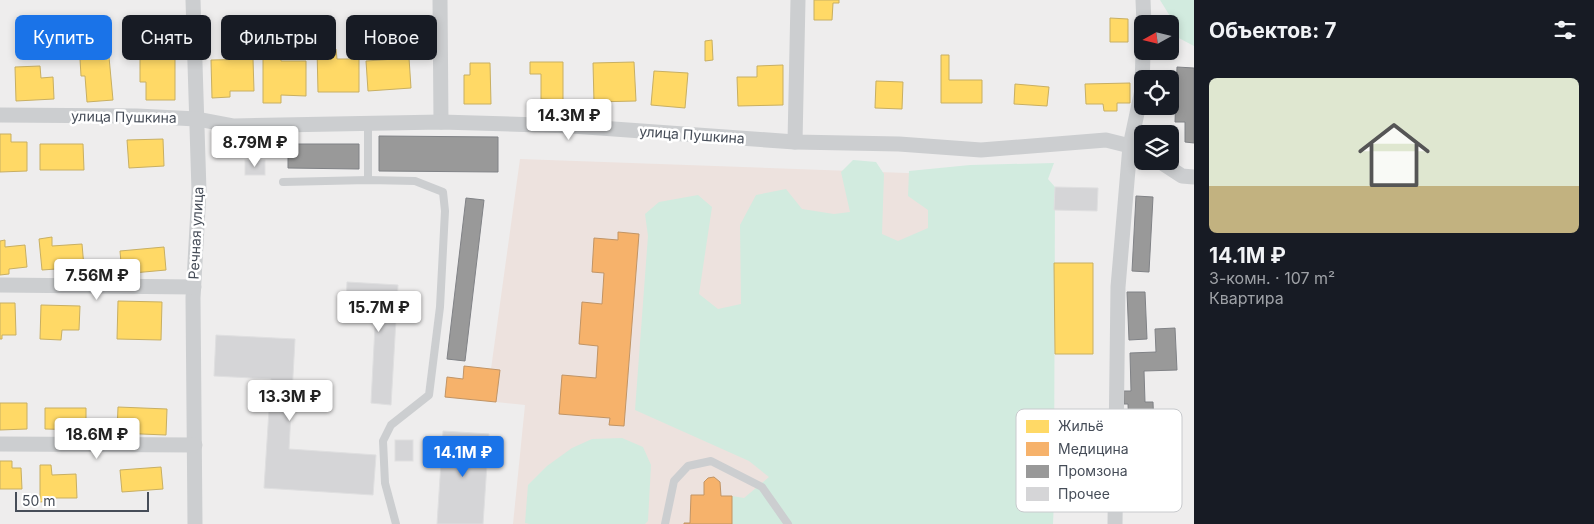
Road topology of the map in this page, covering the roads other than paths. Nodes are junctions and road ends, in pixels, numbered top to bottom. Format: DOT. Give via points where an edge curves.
graph roads {
  1 [pos="193,0"];
  2 [pos="440,0"];
  3 [pos="798,0"];
  4 [pos="1143,0"];
  5 [pos="1144,15"];
  6 [pos="1143,60"];
  7 [pos="0,116"];
  8 [pos="197,119"];
  9 [pos="441,122"];
  10 [pos="368,124"];
  11 [pos="1138,125"];
  12 [pos="795,142"];
  13 [pos="1134,148"];
  14 [pos="1134,164"];
  15 [pos="1173,170"];
  16 [pos="1194,177"];
  17 [pos="368,180"];
  18 [pos="283,182"];
  19 [pos="0,285"];
  20 [pos="194,287"];
  21 [pos="1116,409"];
  22 [pos="0,444"];
  23 [pos="195,445"];
  24 [pos="195,524"];
  25 [pos="396,524"];
  26 [pos="664,524"];
  27 [pos="788,524"];
  1 -- 8 [label="street, Речная улица"];
  2 -- 9 [label="street"];
  3 -- 12 [label="street"];
  4 -- 5 [label="street"];
  6 -- 11 [label="street"];
  7 -- 8 [label="street, улица Пушкина"];
  8 -- 10 [label="street, улица Пушкина" via="234,126"];
  8 -- 20 [label="street, Речная улица" via="199,191"];
  9 -- 10 [label="street, улица Пушкина"];
  9 -- 12 [label="street, улица Пушкина" via="572,126"];
  10 -- 17 [label="lane"];
  12 -- 13 [label="street, улица Пушкина" via="981,150 1106,140"];
  14 -- 21 [label="street" via="1118,287"];
  15 -- 16 [label="street" via="1182,176"];
  17 -- 18 [label="lane"];
  17 -- 25 [label="lane" via="414,181 443,192 445,212 440,307 429,395 391,425 383,441 385,483"];
  19 -- 20 [label="street, Речная улица"];
  20 -- 23 [label="street, Речная улица"];
  22 -- 23 [label="street"];
  23 -- 24 [label="street, Речная улица"];
  26 -- 27 [label="lane" via="674,481 688,466 711,461 762,487"];
}
